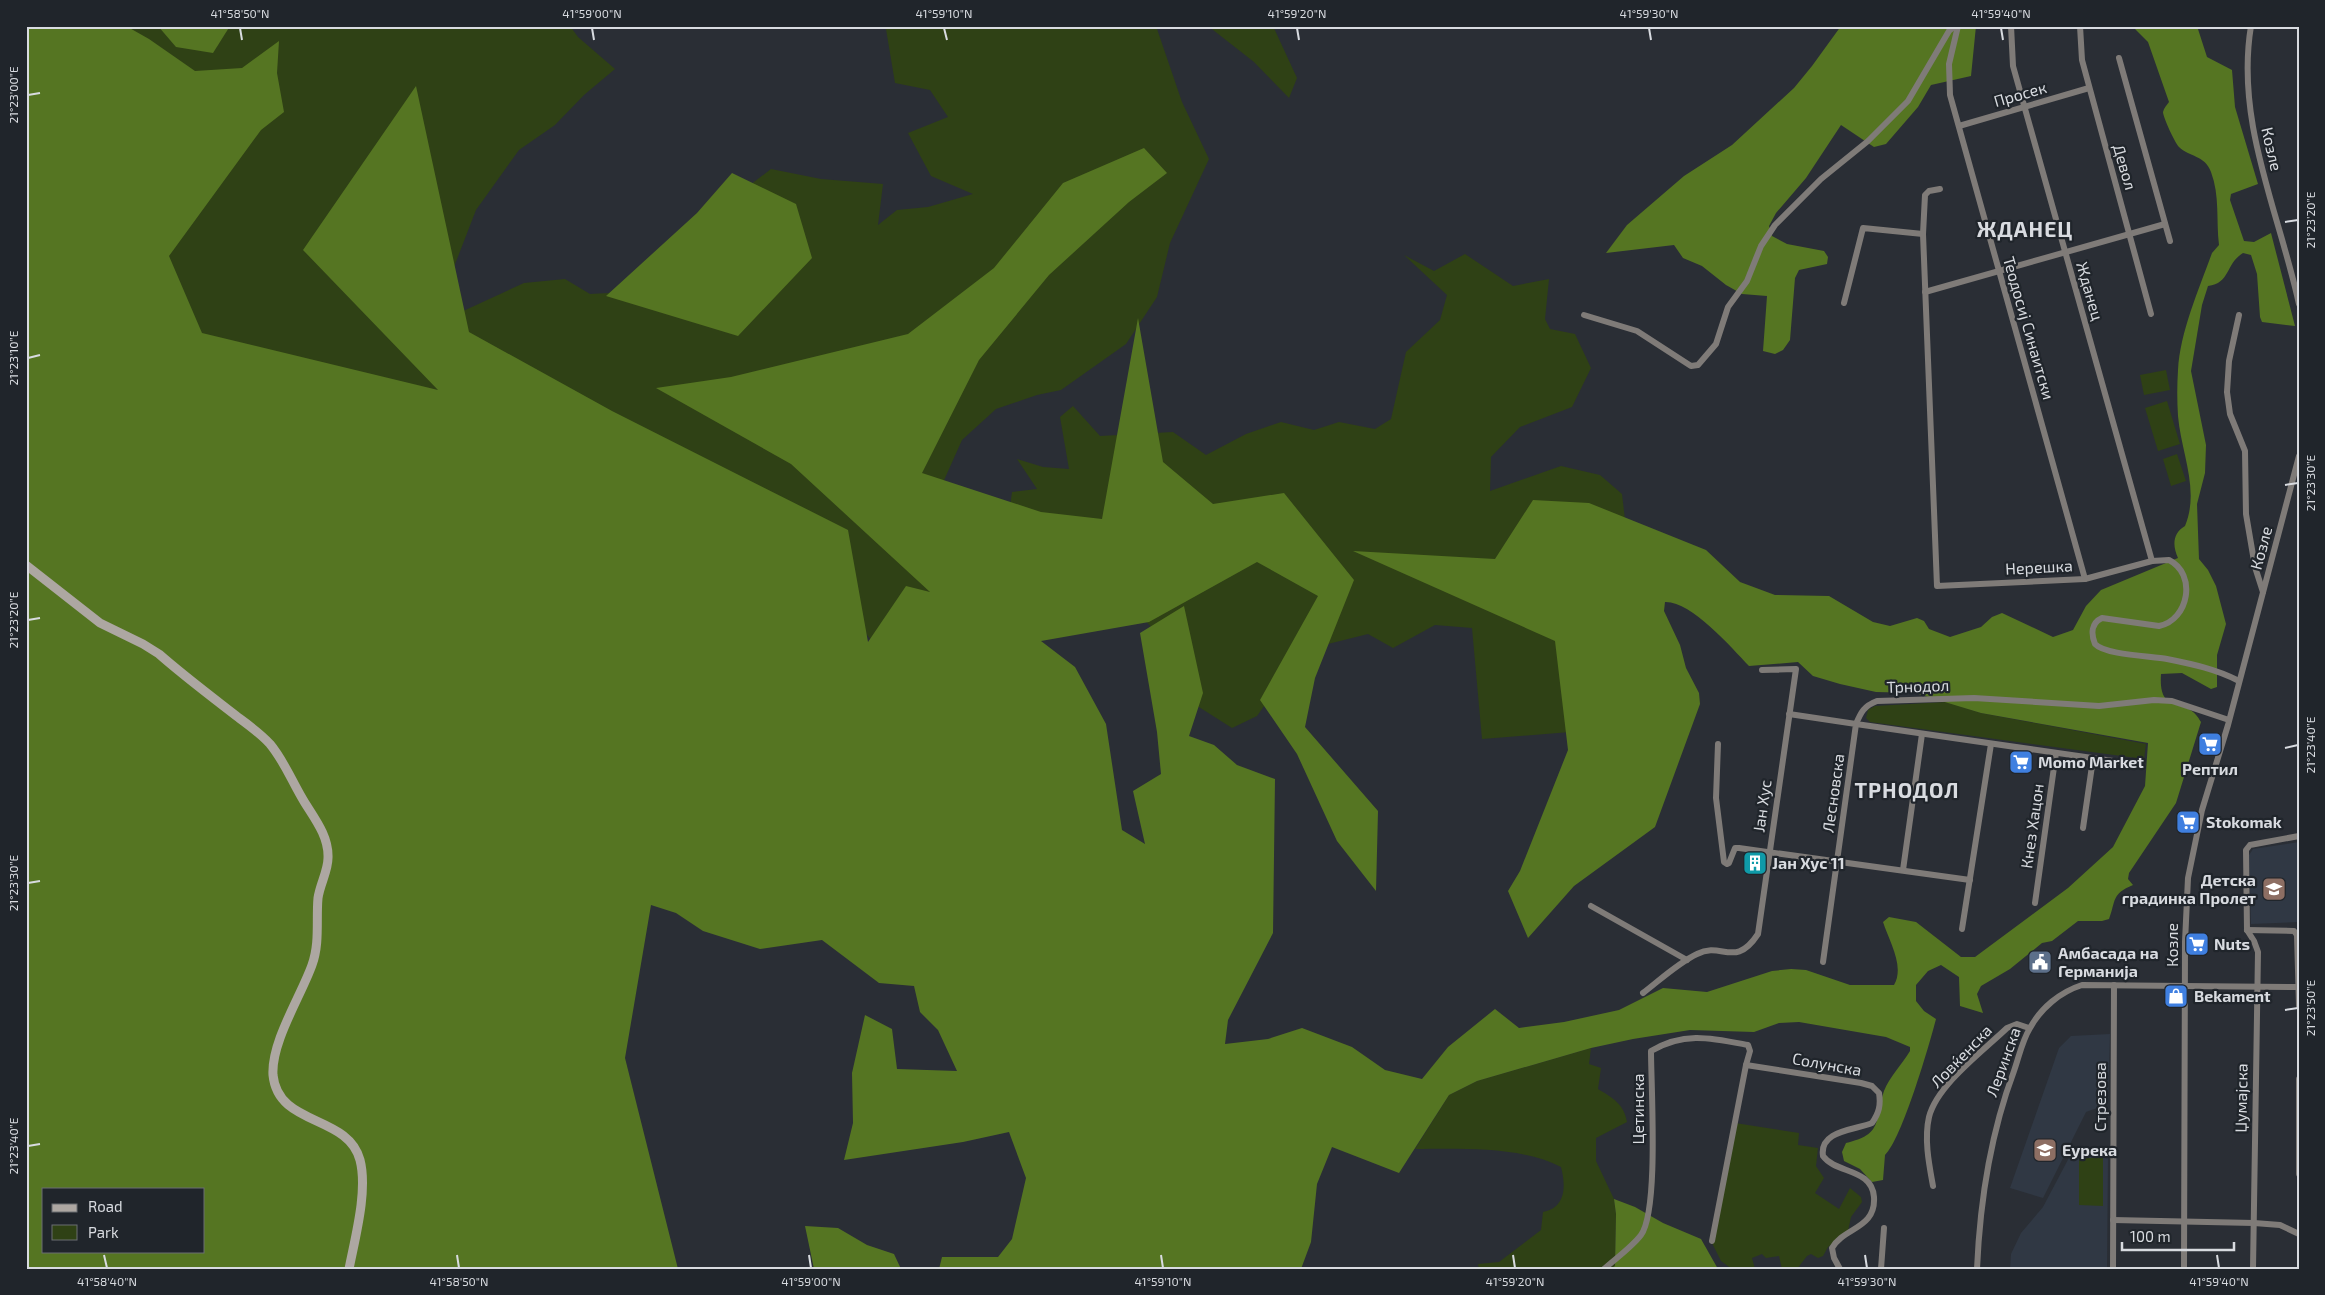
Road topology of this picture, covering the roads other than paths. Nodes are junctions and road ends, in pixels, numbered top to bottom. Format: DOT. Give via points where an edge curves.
graph roads {
  1 [pos="1956,26"];
  2 [pos="2011,26"];
  3 [pos="2080,26"];
  4 [pos="2251,26"];
  5 [pos="2119,58"];
  6 [pos="2089,88"];
  7 [pos="2024,107"];
  8 [pos="1959,126"];
  9 [pos="1940,189"];
  10 [pos="2165,224"];
  11 [pos="1923,234"];
  12 [pos="2130,234"];
  13 [pos="2170,240"];
  14 [pos="2066,252"];
  15 [pos="1999,271"];
  16 [pos="2296,273"];
  17 [pos="1925,292"];
  18 [pos="1844,303"];
  19 [pos="2299,304"];
  20 [pos="2152,314"];
  21 [pos="1584,315"];
  22 [pos="2239,316"];
  23 [pos="2299,456"];
  24 [pos="2152,562"];
  25 [pos="26,565"];
  26 [pos="2085,579"];
  27 [pos="2263,593"];
  28 [pos="1762,670"];
  29 [pos="2238,681"];
  30 [pos="1789,714"];
  31 [pos="2229,720"];
  32 [pos="1856,724"];
  33 [pos="1922,734"];
  34 [pos="1718,744"];
  35 [pos="1991,744"];
  36 [pos="2056,754"];
  37 [pos="2093,758"];
  38 [pos="2127,763"];
  39 [pos="2083,828"];
  40 [pos="2299,836"];
  41 [pos="1770,852"];
  42 [pos="1838,861"];
  43 [pos="1903,870"];
  44 [pos="1970,880"];
  45 [pos="2035,903"];
  46 [pos="1591,906"];
  47 [pos="1962,929"];
  48 [pos="2247,930"];
  49 [pos="1687,960"];
  50 [pos="1822,962"];
  51 [pos="2114,985"];
  52 [pos="2186,985"];
  53 [pos="2256,985"];
  54 [pos="2298,987"];
  55 [pos="1644,993"];
  56 [pos="2299,1006"];
  57 [pos="2029,1028"];
  58 [pos="1746,1065"];
  59 [pos="2299,1079"];
  60 [pos="2298,1129"];
  61 [pos="2299,1174"];
  62 [pos="1932,1186"];
  63 [pos="2113,1220"];
  64 [pos="2184,1222"];
  65 [pos="2254,1223"];
  66 [pos="1884,1228"];
  67 [pos="2299,1234"];
  68 [pos="1712,1240"];
  69 [pos="349,1269"];
  70 [pos="1604,1269"];
  71 [pos="1840,1269"];
  72 [pos="1881,1269"];
  73 [pos="1977,1269"];
  74 [pos="2113,1269"];
  75 [pos="2184,1269"];
  76 [pos="2254,1269"];
  1 -- 8 [label="street, Теодосиј Синаитски" via="1948,79"];
  1 -- 21 [label="street" via="1949,31 1908,100 1775,225 1761,246 1747,281 1728,306 1716,344 1698,365 1691,366 1637,331"];
  2 -- 7 [label="street, Жданец" via="2013,66"];
  3 -- 6 [label="street, Девол" via="2082,60"];
  4 -- 16 [label="street, Козле" via="2247,61 2251,117 2270,201"];
  5 -- 10 [label="street, Девол"];
  6 -- 7 [label="street, Просек"];
  6 -- 12 [label="street, Девол"];
  7 -- 8 [label="street, Просек"];
  7 -- 14 [label="street, Жданец"];
  8 -- 15 [label="street, Теодосиј Синаитски"];
  9 -- 11 [label="street, Нерешка" via="1925,195"];
  10 -- 12 [label="street"];
  10 -- 13 [label="street, Девол"];
  11 -- 17 [label="street, Нерешка"];
  11 -- 18 [label="street" via="1863,228"];
  12 -- 14 [label="street"];
  12 -- 20 [label="street, Девол"];
  14 -- 15 [label="street"];
  14 -- 24 [label="street, Жданец"];
  15 -- 17 [label="street"];
  15 -- 26 [label="street, Теодосиј Синаитски"];
  16 -- 19 [label="street, Козле"];
  17 -- 26 [label="street, Нерешка" via="1936,586"];
  22 -- 27 [label="street" via="2227,373 2228,404 2246,451 2246,514"];
  23 -- 27 [label="street, Козле"];
  24 -- 26 [label="street, Нерешка"];
  24 -- 29 [label="street, Нерешка" via="2167,560 2178,567 2186,588 2182,609 2159,626 2110,617 2099,619 2092,630 2095,644 2106,650 2209,669"];
  25 -- 69 [label="main road" via="100,623 159,654 258,732 278,754 321,829 328,859 318,896 317,945 313,964 286,1023 273,1074 277,1091 288,1106 339,1131 349,1139 360,1159 362,1189"];
  27 -- 29 [label="street, Козле"];
  28 -- 30 [label="street, Јан Хус" via="1796,669"];
  29 -- 31 [label="street, Козле"];
  30 -- 32 [label="street"];
  30 -- 41 [label="street, Јан Хус"];
  31 -- 32 [label="street, Трнодол" via="2172,701 2072,706 1974,698 1877,701 1867,704"];
  31 -- 52 [label="street, Козле" via="2202,810 2188,878"];
  32 -- 33 [label="street"];
  32 -- 42 [label="street, Лесновска"];
  33 -- 35 [label="street"];
  33 -- 43 [label="street"];
  34 -- 41 [label="street" via="1716,798 1724,862 1729,863 1735,848"];
  35 -- 36 [label="street"];
  35 -- 44 [label="street"];
  36 -- 37 [label="street"];
  36 -- 45 [label="street, Кнез Хацон"];
  37 -- 38 [label="street"];
  37 -- 39 [label="street"];
  40 -- 48 [label="street" via="2250,845 2246,850"];
  41 -- 42 [label="street"];
  41 -- 49 [label="street, Јан Хус" via="1758,934 1751,944 1737,953 1702,952"];
  42 -- 43 [label="street"];
  42 -- 50 [label="street, Лесновска"];
  43 -- 44 [label="street"];
  44 -- 47 [label="street"];
  46 -- 49 [label="street"];
  48 -- 53 [label="street, Џумајска" via="2258,952"];
  48 -- 54 [label="street" via="2294,930 2297,935"];
  49 -- 55 [label="street, Јан Хус"];
  51 -- 52 [label="street, Леринска"];
  51 -- 57 [label="street, Леринска" via="2072,988 2049,1004"];
  51 -- 63 [label="street, Стрезова"];
  52 -- 53 [label="street, Леринска"];
  52 -- 64 [label="street, Козле"];
  53 -- 54 [label="street, Леринска"];
  53 -- 65 [label="street, Џумајска"];
  54 -- 56 [label="street"];
  57 -- 62 [label="street, Ловќенска" via="2018,1024 2007,1028 1949,1084 1933,1106 1928,1136"];
  57 -- 73 [label="street, Леринска" via="1992,1138 1982,1200"];
  58 -- 68 [label="street"];
  58 -- 70 [label="street, Цетинска" via="1750,1051 1748,1045 1704,1038 1686,1037 1666,1042 1651,1051 1652,1182 1648,1218 1641,1234"];
  58 -- 71 [label="street, Солунска" via="1861,1083 1872,1086 1879,1093 1879,1109 1872,1123 1843,1131 1823,1145 1825,1159 1866,1179 1874,1193 1875,1204 1868,1219 1832,1248"];
  59 -- 60 [label="street"];
  60 -- 61 [label="street"];
  63 -- 64 [label="street"];
  63 -- 74 [label="street, Стрезова"];
  64 -- 65 [label="street"];
  64 -- 75 [label="street, Козле"];
  65 -- 67 [label="street" via="2280,1225"];
  65 -- 76 [label="street, Џумајска"];
  66 -- 72 [label="street"];
}
